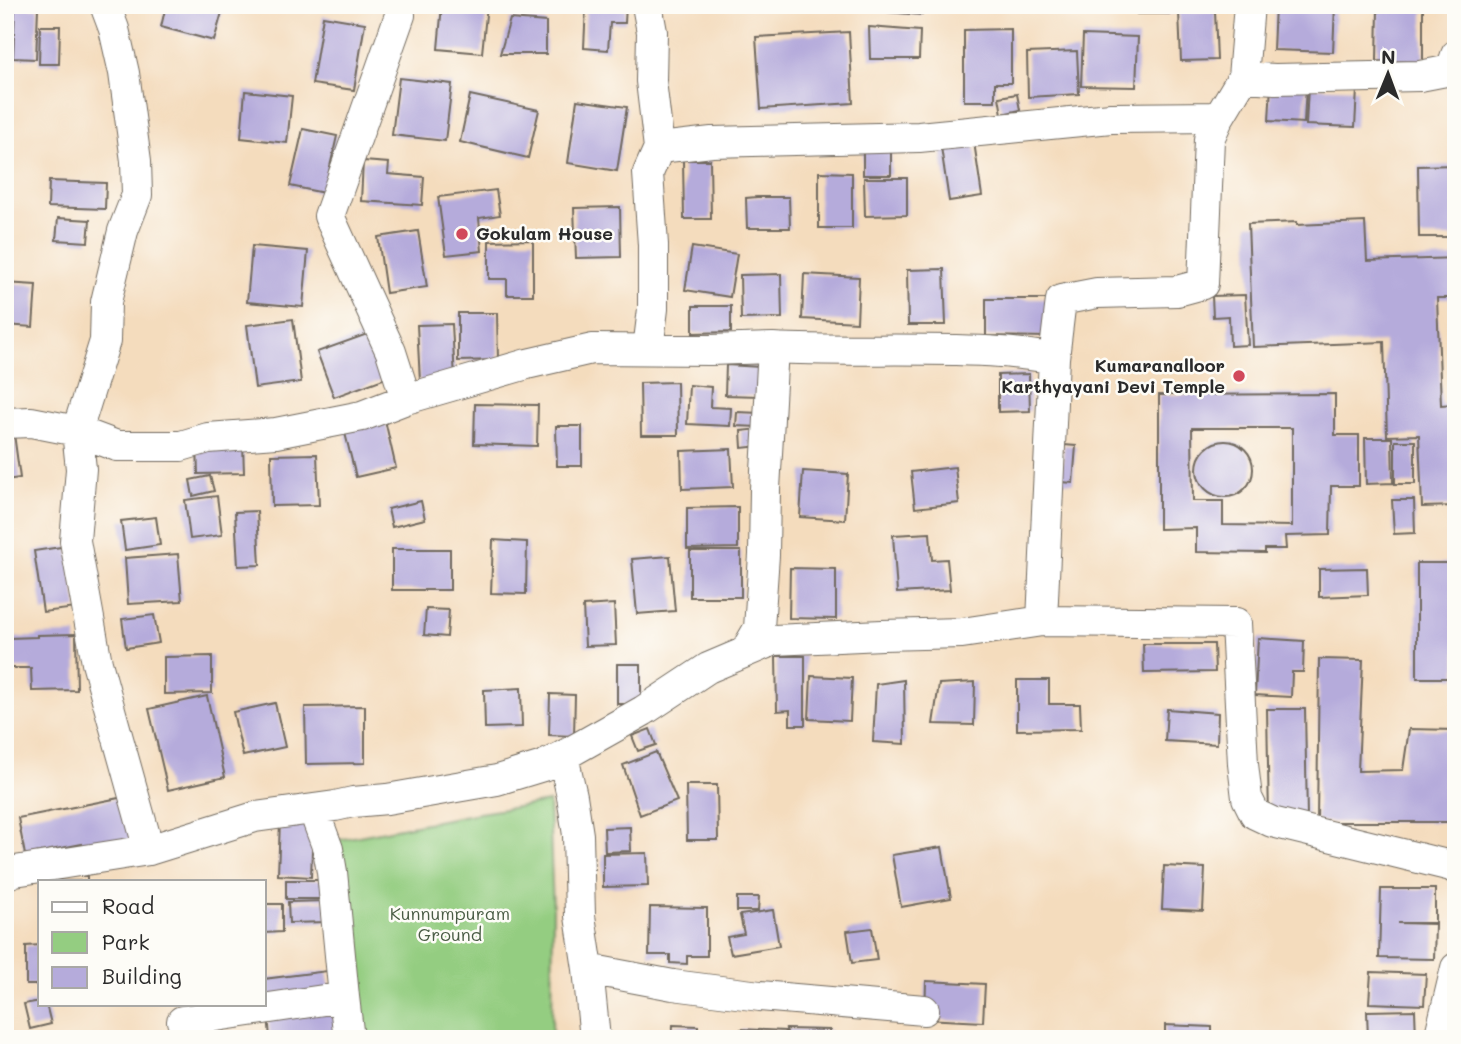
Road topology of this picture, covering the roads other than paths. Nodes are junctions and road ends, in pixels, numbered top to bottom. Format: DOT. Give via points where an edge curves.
graph roads {
  1 [pos="105,5"];
  2 [pos="647,5"];
  3 [pos="1249,5"];
  4 [pos="400,15"];
  5 [pos="1456,55"];
  6 [pos="1243,77"];
  7 [pos="1219,117"];
  8 [pos="659,148"];
  9 [pos="773,348"];
  10 [pos="648,349"];
  11 [pos="1054,358"];
  12 [pos="406,399"];
  13 [pos="5,423"];
  14 [pos="77,431"];
  15 [pos="1042,621"];
  16 [pos="746,652"];
  17 [pos="563,756"];
  18 [pos="315,809"];
  19 [pos="149,850"];
  20 [pos="1456,869"];
  21 [pos="5,875"];
  22 [pos="1456,968"];
  23 [pos="588,969"];
  24 [pos="344,997"];
  25 [pos="924,1010"];
  26 [pos="182,1021"];
  27 [pos="349,1039"];
  28 [pos="595,1039"];
  29 [pos="1439,1039"];
  1 -- 14 [label="street" via="124,73 137,195 106,302 105,341"];
  2 -- 8 [label="street"];
  3 -- 6 [label="street"];
  4 -- 12 [label="street" via="329,216 391,352"];
  5 -- 6 [label="street" via="1451,71 1420,76"];
  6 -- 7 [label="street"];
  7 -- 8 [label="street" via="1111,118 919,137 712,142"];
  7 -- 11 [label="street" via="1209,139 1203,284 1177,291 1097,293 1061,300"];
  8 -- 10 [label="street" via="648,173 653,309"];
  9 -- 10 [label="street"];
  9 -- 11 [label="street" via="1002,352"];
  9 -- 16 [label="street" via="759,628"];
  10 -- 12 [label="street" via="592,349"];
  11 -- 15 [label="street"];
  12 -- 14 [label="street" via="362,416 181,446 117,446"];
  13 -- 14 [label="street" via="31,422"];
  14 -- 19 [label="street" via="81,469 75,541 97,663"];
  15 -- 16 [label="street" via="962,633 774,640"];
  15 -- 20 [label="street" via="1236,623 1245,786 1255,814"];
  16 -- 17 [label="street" via="708,668"];
  17 -- 18 [label="street" via="497,780"];
  17 -- 23 [label="street" via="578,835 580,916"];
  18 -- 19 [label="street" via="256,817"];
  18 -- 24 [label="street" via="332,872"];
  19 -- 21 [label="street"];
  22 -- 29 [label="street"];
  23 -- 25 [label="street" via="760,996"];
  23 -- 28 [label="street"];
  24 -- 26 [label="street"];
  24 -- 27 [label="street"];
}
